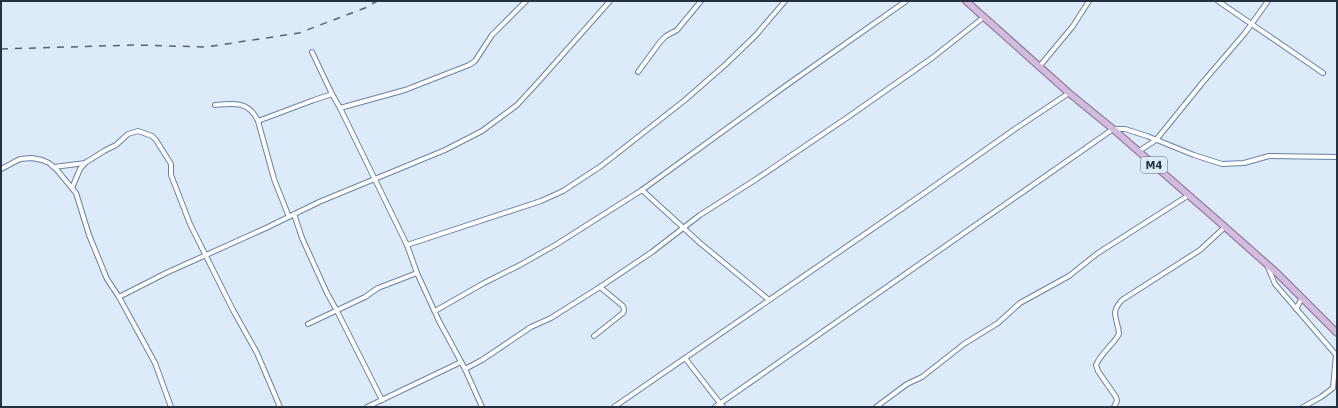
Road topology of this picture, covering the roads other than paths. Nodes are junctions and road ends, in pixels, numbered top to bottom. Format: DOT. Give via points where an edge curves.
graph roads {
  1 [pos="526,1"];
  2 [pos="610,1"];
  3 [pos="701,1"];
  4 [pos="785,1"];
  5 [pos="906,1"];
  6 [pos="966,1"];
  7 [pos="1089,1"];
  8 [pos="1218,1"];
  9 [pos="1268,1"];
  10 [pos="984,17"];
  11 [pos="1252,24"];
  12 [pos="312,52"];
  13 [pos="1039,67"];
  14 [pos="638,72"];
  15 [pos="1323,73"];
  16 [pos="1069,93"];
  17 [pos="332,94"];
  18 [pos="215,105"];
  19 [pos="340,108"];
  20 [pos="258,121"];
  21 [pos="1113,129"];
  22 [pos="1156,140"];
  23 [pos="1139,152"];
  24 [pos="1337,157"];
  25 [pos="85,163"];
  26 [pos="54,168"];
  27 [pos="1,169"];
  28 [pos="374,179"];
  29 [pos="72,188"];
  30 [pos="642,190"];
  31 [pos="1189,195"];
  32 [pos="294,214"];
  33 [pos="289,217"];
  34 [pos="1225,227"];
  35 [pos="683,228"];
  36 [pos="406,245"];
  37 [pos="207,255"];
  38 [pos="1266,263"];
  39 [pos="417,273"];
  40 [pos="600,287"];
  41 [pos="119,297"];
  42 [pos="1302,298"];
  43 [pos="769,300"];
  44 [pos="1296,309"];
  45 [pos="337,311"];
  46 [pos="435,311"];
  47 [pos="308,324"];
  48 [pos="1337,333"];
  49 [pos="594,336"];
  50 [pos="1337,356"];
  51 [pos="686,358"];
  52 [pos="461,362"];
  53 [pos="465,369"];
  54 [pos="382,400"];
  55 [pos="721,405"];
  56 [pos="171,407"];
  57 [pos="280,407"];
  58 [pos="367,407"];
  59 [pos="482,407"];
  60 [pos="614,407"];
  61 [pos="715,407"];
  62 [pos="876,407"];
  63 [pos="1114,407"];
  64 [pos="1303,407"];
  1 -- 19 [label="street" via="492,35 475,61 469,65 405,90"];
  2 -- 28 [label="street" via="517,105 498,120 445,150"];
  3 -- 14 [label="street" via="677,30 660,42"];
  4 -- 36 [label="street" via="756,35 691,95 576,182 541,201"];
  5 -- 30 [label="street"];
  6 -- 10 [label="main road, M4"];
  7 -- 13 [label="street"];
  8 -- 11 [label="street"];
  9 -- 11 [label="street"];
  10 -- 13 [label="main road, M4"];
  10 -- 35 [label="street" via="932,58 848,117"];
  11 -- 15 [label="street"];
  11 -- 22 [label="street"];
  12 -- 17 [label="street"];
  13 -- 16 [label="main road, M4"];
  16 -- 21 [label="main road, M4"];
  16 -- 43 [label="street"];
  17 -- 19 [label="street"];
  17 -- 20 [label="street"];
  18 -- 20 [label="street" via="244,105"];
  19 -- 28 [label="street"];
  20 -- 33 [label="street" via="274,179"];
  21 -- 22 [label="street" via="1125,129"];
  21 -- 23 [label="main road, M4"];
  21 -- 55 [label="street"];
  22 -- 23 [label="street"];
  22 -- 24 [label="street" via="1222,164 1244,163 1269,156"];
  23 -- 31 [label="main road, M4"];
  25 -- 26 [label="street"];
  25 -- 29 [label="street"];
  25 -- 37 [label="street" via="116,145 128,134 138,131 152,136 171,164 171,175 178,195"];
  26 -- 27 [label="street" via="42,160 26,158"];
  26 -- 29 [label="street"];
  28 -- 32 [label="street"];
  28 -- 36 [label="street"];
  29 -- 41 [label="street" via="107,279"];
  30 -- 35 [label="street"];
  30 -- 46 [label="street" via="557,244"];
  31 -- 34 [label="main road, M4"];
  31 -- 62 [label="street" via="1098,253 1069,276 1020,303 998,323"];
  32 -- 33 [label="street"];
  32 -- 45 [label="street" via="312,260"];
  33 -- 37 [label="street"];
  34 -- 38 [label="main road, M4"];
  34 -- 63 [label="street" via="1200,250 1117,305 1114,314 1119,334 1096,365 1116,397"];
  35 -- 40 [label="street"];
  35 -- 43 [label="street"];
  36 -- 39 [label="street"];
  37 -- 41 [label="street"];
  37 -- 57 [label="street" via="257,353"];
  38 -- 42 [label="main road, M4"];
  38 -- 44 [label="street" via="1274,284"];
  39 -- 45 [label="street" via="378,288"];
  39 -- 46 [label="street"];
  40 -- 49 [label="street" via="623,306 624,310"];
  40 -- 53 [label="street"];
  41 -- 56 [label="street" via="155,363"];
  42 -- 44 [label="street"];
  42 -- 48 [label="main road, M4"];
  43 -- 51 [label="street"];
  44 -- 50 [label="street"];
  45 -- 47 [label="street"];
  45 -- 54 [label="street"];
  46 -- 52 [label="street"];
  50 -- 64 [label="street" via="1333,388"];
  51 -- 55 [label="street"];
  51 -- 60 [label="street"];
  52 -- 53 [label="street"];
  52 -- 54 [label="street"];
  53 -- 59 [label="street"];
  54 -- 58 [label="street"];
  55 -- 61 [label="street"];
}
